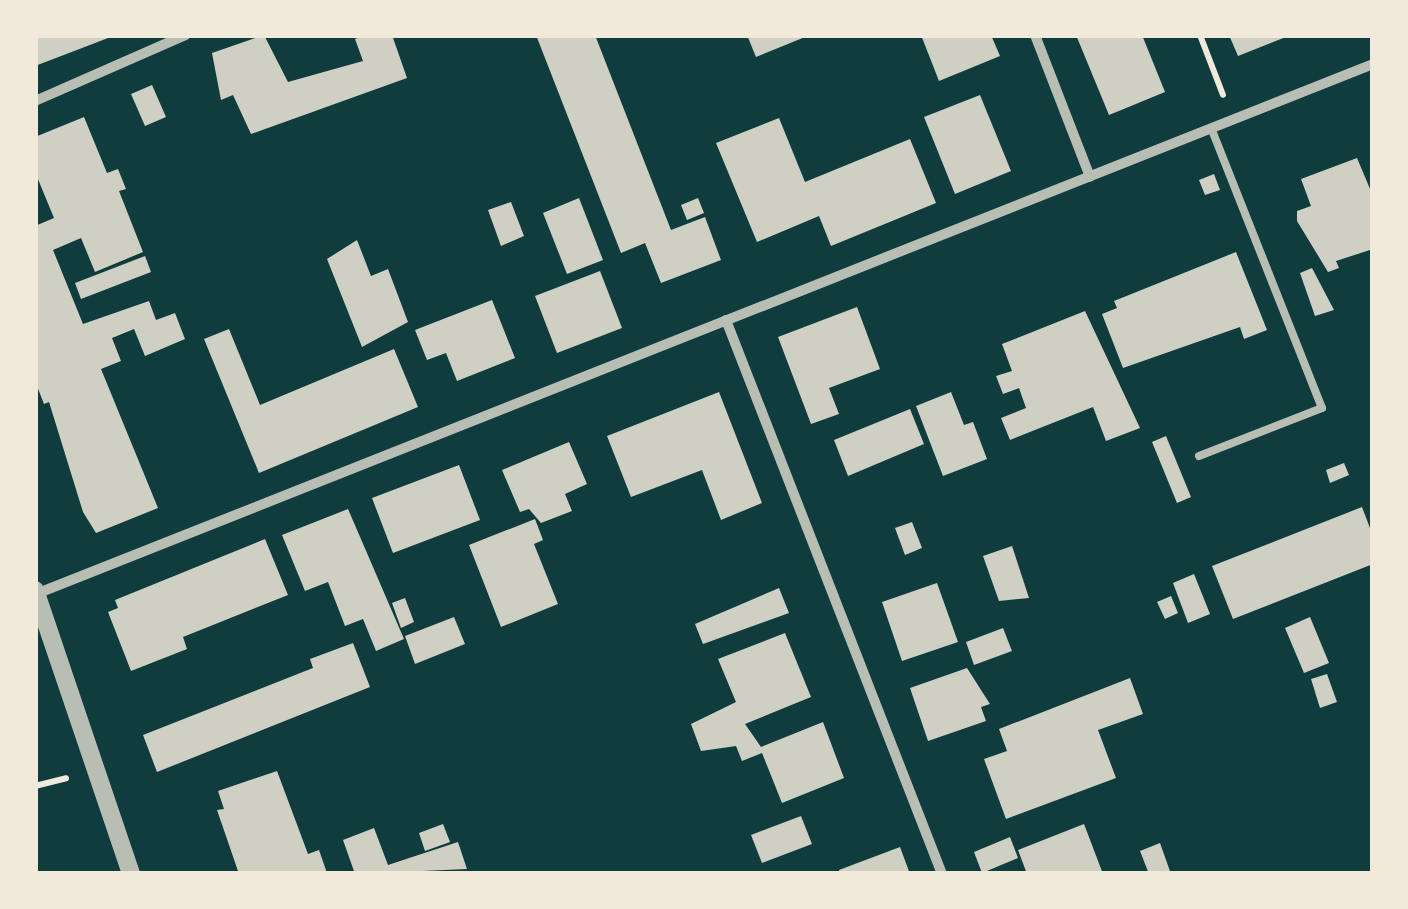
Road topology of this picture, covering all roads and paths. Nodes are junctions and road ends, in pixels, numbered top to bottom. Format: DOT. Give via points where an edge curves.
graph roads {
  1 [pos="185,35"];
  2 [pos="1035,35"];
  3 [pos="1200,35"];
  4 [pos="1373,64"];
  5 [pos="35,101"];
  6 [pos="1232,120"];
  7 [pos="1212,128"];
  8 [pos="1090,177"];
  9 [pos="726,320"];
  10 [pos="1199,456"];
  11 [pos="36,592"];
  12 [pos="131,874"];
  13 [pos="942,874"];
  1 -- 5 [label="street"];
  2 -- 8 [label="street"];
  3 -- 6 [label="path"];
  4 -- 6 [label="street"];
  6 -- 7 [label="street"];
  7 -- 8 [label="street"];
  7 -- 10 [label="lane" via="1322,408"];
  8 -- 9 [label="street"];
  9 -- 11 [label="street"];
  9 -- 13 [label="street"];
  11 -- 12 [label="street"];
}
